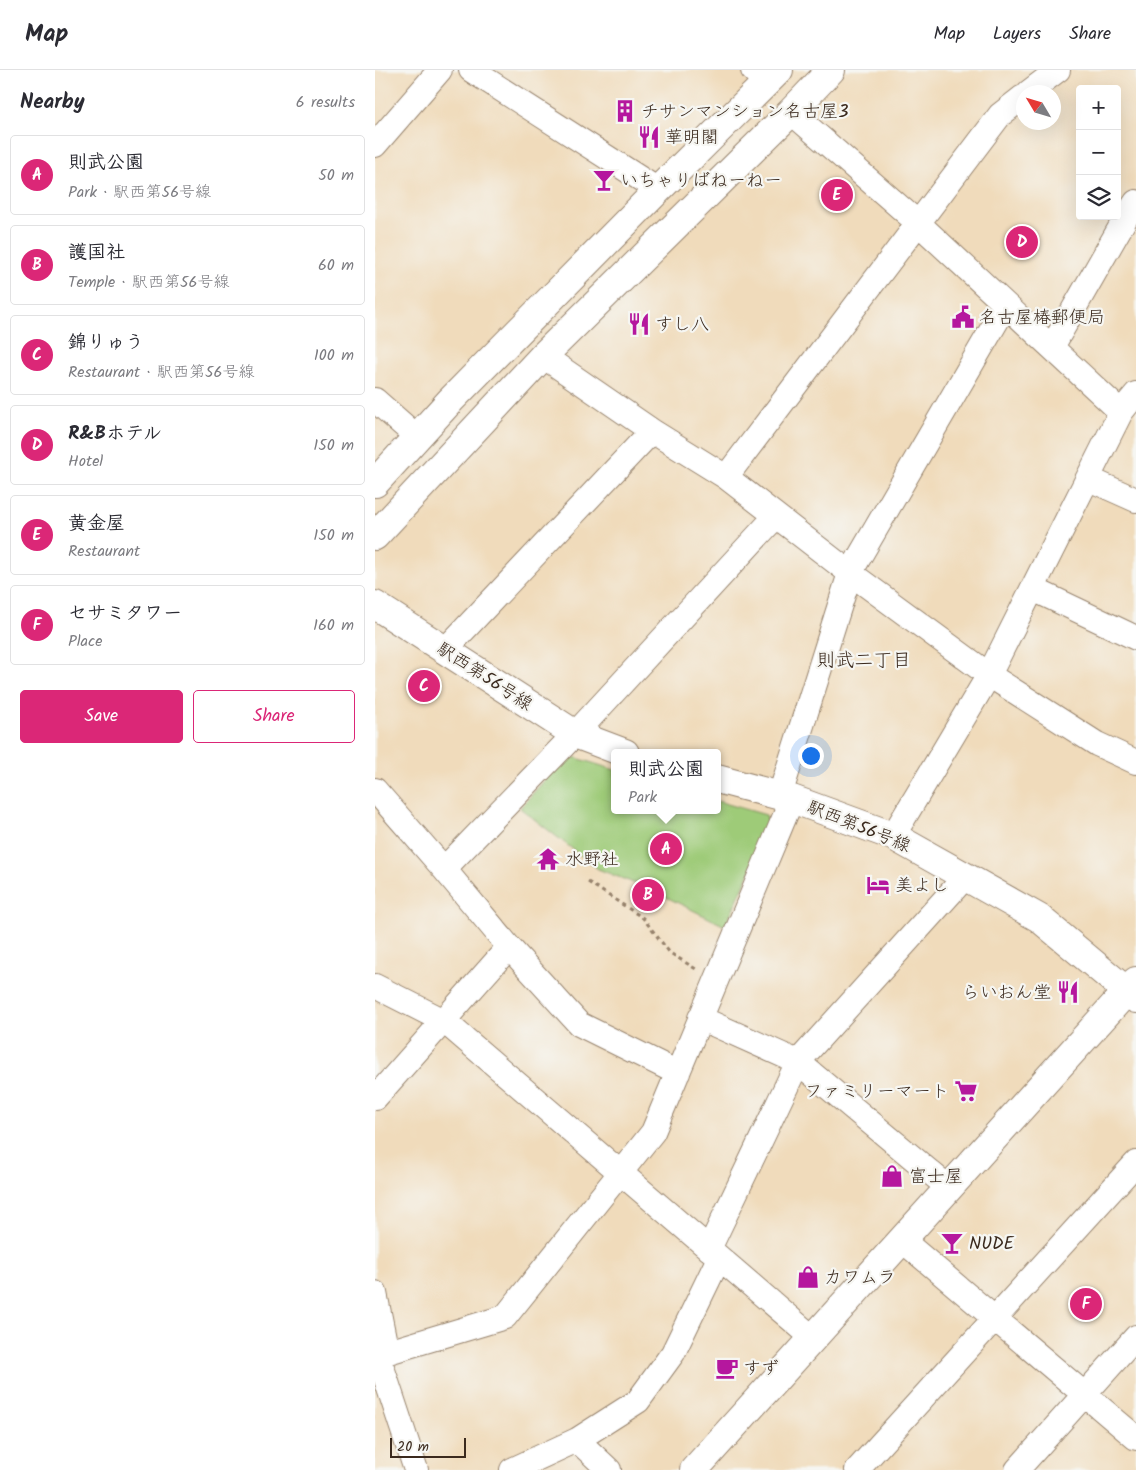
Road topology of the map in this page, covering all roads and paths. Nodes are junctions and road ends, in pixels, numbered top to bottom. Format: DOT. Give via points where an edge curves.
graph roads {
  1 [pos="440,70"];
  2 [pos="471,70"];
  3 [pos="831,70"];
  4 [pos="1058,70"];
  5 [pos="766,74"];
  6 [pos="1038,85"];
  7 [pos="1016,102"];
  8 [pos="791,112"];
  9 [pos="375,145"];
  10 [pos="658,190"];
  11 [pos="1136,202"];
  12 [pos="918,224"];
  13 [pos="1006,305"];
  14 [pos="1052,347"];
  15 [pos="543,356"];
  16 [pos="375,400"];
  17 [pos="1129,403"];
  18 [pos="652,431"];
  19 [pos="417,437"];
  20 [pos="726,477"];
  21 [pos="1089,479"];
  22 [pos="375,483"];
  23 [pos="1136,500"];
  24 [pos="776,516"];
  25 [pos="375,536"];
  26 [pos="850,573"];
  27 [pos="1033,589"];
  28 [pos="375,605"];
  29 [pos="1136,638"];
  30 [pos="445,650"];
  31 [pos="989,675"];
  32 [pos="575,734"];
  33 [pos="614,749"];
  34 [pos="1136,762"];
  35 [pos="721,780"];
  36 [pos="375,790"];
  37 [pos="786,797"];
  38 [pos="893,836"];
  39 [pos="444,869"];
  40 [pos="966,876"];
  41 [pos="588,882"];
  42 [pos="509,947"];
  43 [pos="716,981"];
  44 [pos="375,986"];
  45 [pos="1133,990"];
  46 [pos="700,1018"];
  47 [pos="444,1020"];
  48 [pos="798,1062"];
  49 [pos="678,1073"];
  50 [pos="375,1098"];
  51 [pos="1136,1163"];
  52 [pos="621,1173"];
  53 [pos="949,1188"];
  54 [pos="902,1240"];
  55 [pos="714,1254"];
  56 [pos="375,1293"];
  57 [pos="995,1318"];
  58 [pos="1136,1337"];
  59 [pos="813,1338"];
  60 [pos="380,1355"];
  61 [pos="1084,1394"];
  62 [pos="1136,1438"];
  63 [pos="577,1440"];
  64 [pos="416,1470"];
  65 [pos="511,1470"];
  66 [pos="609,1470"];
  67 [pos="695,1470"];
  68 [pos="857,1470"];
  69 [pos="1017,1470"];
  1 -- 9 [label="street"];
  2 -- 10 [label="street"];
  3 -- 8 [label="street"];
  4 -- 6 [label="street"];
  5 -- 10 [label="street"];
  7 -- 12 [label="street" via="1000,115"];
  8 -- 12 [label="street"];
  8 -- 15 [label="street"];
  10 -- 19 [label="street"];
  11 -- 14 [label="street"];
  12 -- 13 [label="street"];
  12 -- 20 [label="street"];
  13 -- 14 [label="street"];
  13 -- 26 [label="street"];
  14 -- 17 [label="street"];
  15 -- 18 [label="street"];
  15 -- 25 [label="street"];
  16 -- 19 [label="street"];
  17 -- 21 [label="street"];
  18 -- 20 [label="street"];
  18 -- 30 [label="street"];
  19 -- 22 [label="street"];
  20 -- 24 [label="street"];
  21 -- 23 [label="street"];
  21 -- 27 [label="street"];
  24 -- 26 [label="street"];
  24 -- 32 [label="street"];
  26 -- 31 [label="street"];
  26 -- 37 [label="street"];
  27 -- 29 [label="street"];
  27 -- 31 [label="street"];
  28 -- 30 [label="street, 駅西第56号線"];
  30 -- 32 [label="street, 駅西第56号線"];
  31 -- 34 [label="street" via="1097,744"];
  31 -- 38 [label="street"];
  32 -- 33 [label="street, 駅西第56号線"];
  32 -- 39 [label="street"];
  35 -- 37 [label="street, 駅西第56号線"];
  36 -- 39 [label="street"];
  37 -- 38 [label="street, 駅西第56号線"];
  37 -- 43 [label="street"];
  38 -- 40 [label="street, 駅西第56号線"];
  39 -- 42 [label="street"];
  40 -- 45 [label="street, 駅西第56号線" via="1039,918"];
  40 -- 48 [label="street"];
  41 -- 43 [label="path" via="643,918 670,953"];
  42 -- 47 [label="street"];
  42 -- 49 [label="street" via="579,1024"];
  43 -- 46 [label="street"];
  44 -- 47 [label="street"];
  45 -- 53 [label="street"];
  46 -- 48 [label="street"];
  46 -- 49 [label="street"];
  47 -- 50 [label="street"];
  47 -- 52 [label="street"];
  48 -- 53 [label="street"];
  48 -- 55 [label="street"];
  49 -- 52 [label="street" via="653,1132"];
  51 -- 57 [label="street"];
  52 -- 55 [label="street"];
  52 -- 60 [label="street" via="505,1318"];
  53 -- 54 [label="street"];
  54 -- 57 [label="street"];
  54 -- 59 [label="street"];
  55 -- 59 [label="street"];
  55 -- 63 [label="street" via="673,1353 638,1401"];
  56 -- 60 [label="street"];
  57 -- 61 [label="street"];
  57 -- 68 [label="street"];
  58 -- 61 [label="street"];
  59 -- 67 [label="street"];
  60 -- 64 [label="street"];
  61 -- 62 [label="street"];
  61 -- 69 [label="street"];
  63 -- 65 [label="street"];
  63 -- 66 [label="street"];
}
